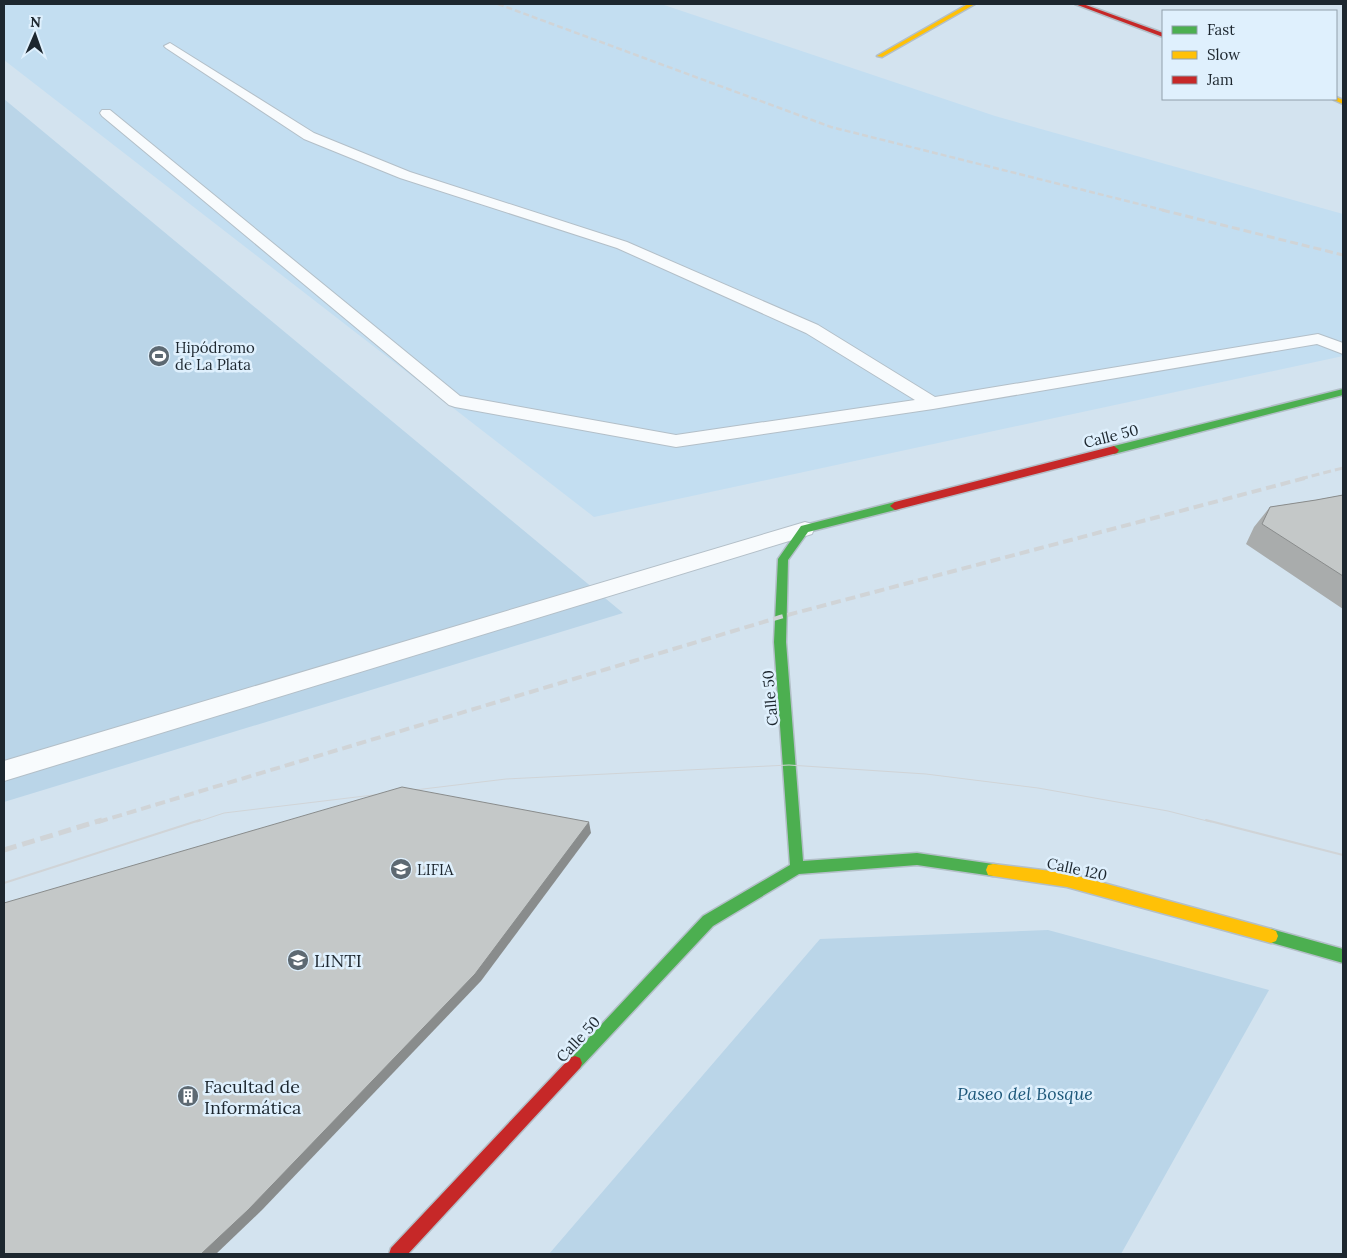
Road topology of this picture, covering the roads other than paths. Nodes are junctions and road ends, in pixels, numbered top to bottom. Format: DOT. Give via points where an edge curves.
graph roads {
  1 [pos="972,4"];
  2 [pos="1078,4"];
  3 [pos="1162,35"];
  4 [pos="170,46"];
  5 [pos="880,56"];
  6 [pos="106,113"];
  7 [pos="1343,349"];
  8 [pos="1343,392"];
  9 [pos="933,403"];
  10 [pos="805,529"];
  11 [pos="4,771"];
  12 [pos="797,868"];
  13 [pos="1343,956"];
  14 [pos="397,1254"];
  1 -- 5 [label="main road"];
  2 -- 3 [label="main road"];
  4 -- 9 [label="lane" via="309,136 406,175 622,245 812,329"];
  6 -- 9 [label="lane" via="455,401 676,441"];
  7 -- 9 [label="lane" via="1318,339"];
  8 -- 10 [label="main road, Calle 50"];
  10 -- 11 [label="lane"];
  10 -- 12 [label="main road, Calle 50" via="783,559 780,618"];
  12 -- 13 [label="main road, Calle 120" via="917,859 1067,880"];
  12 -- 14 [label="main road, Calle 50" via="708,922"];
}
